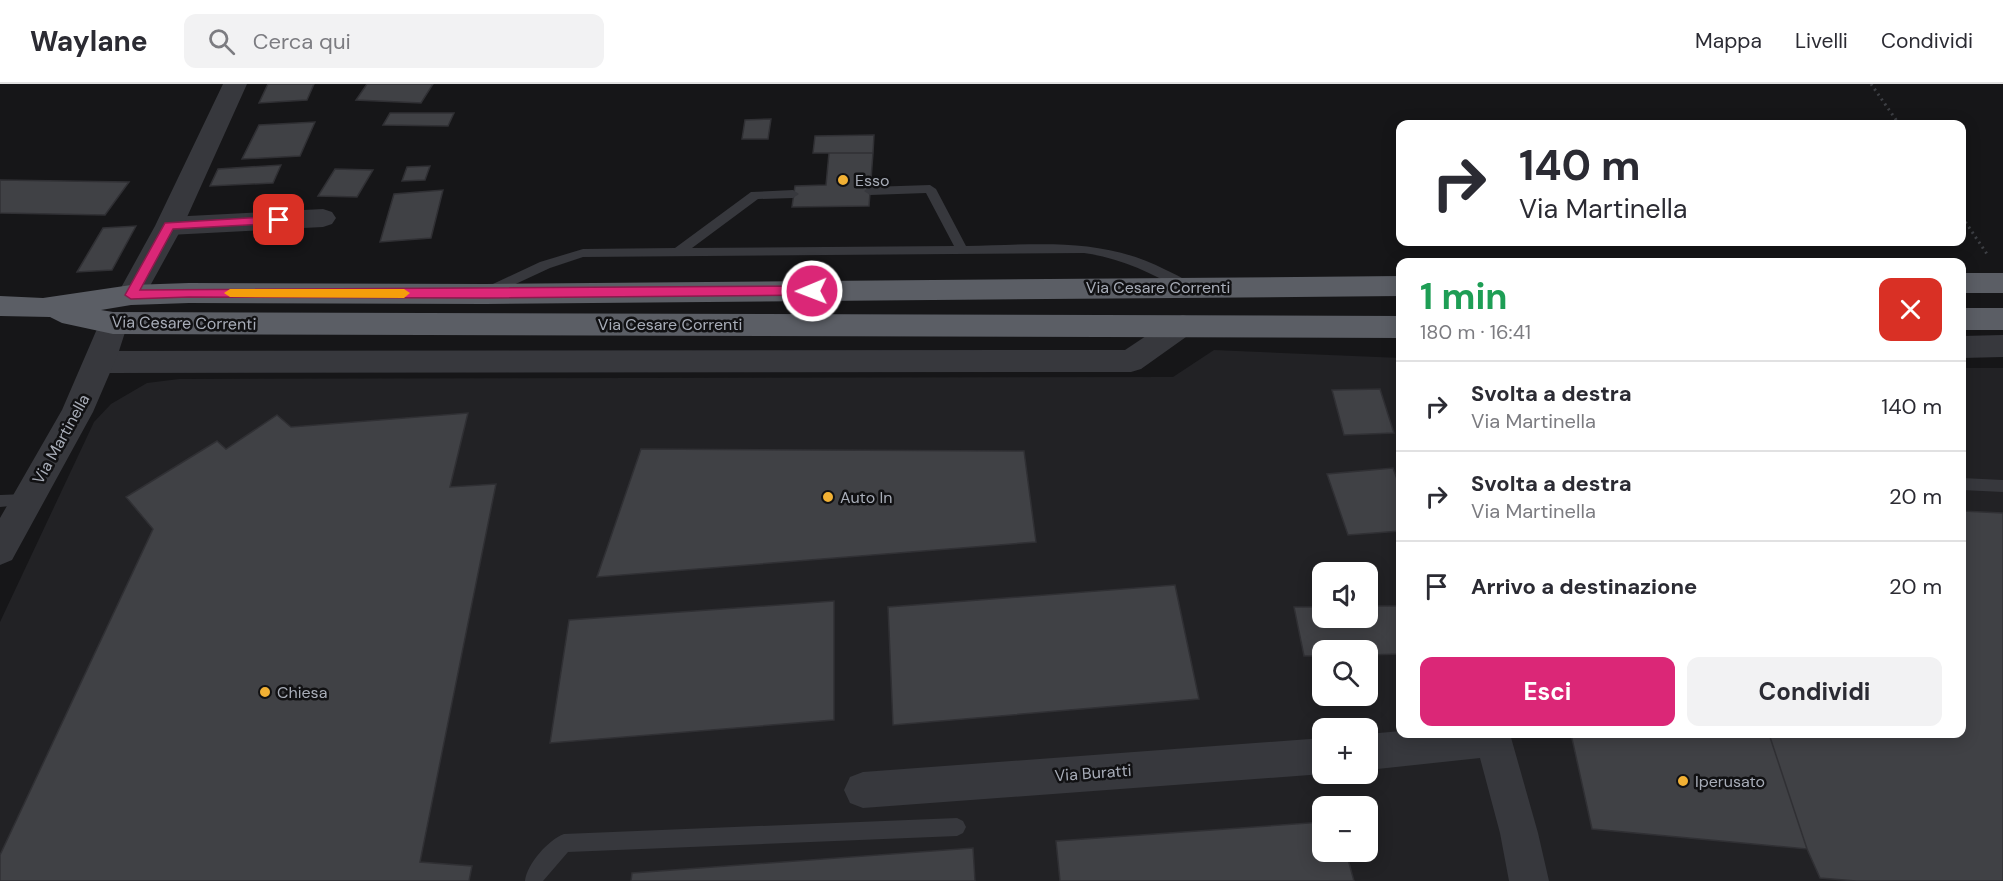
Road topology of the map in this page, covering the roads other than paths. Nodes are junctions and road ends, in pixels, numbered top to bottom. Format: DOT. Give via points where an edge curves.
graph roads {
  1 [pos="235,84"];
  2 [pos="870,191"];
  3 [pos="794,194"];
  4 [pos="323,218"];
  5 [pos="169,226"];
  6 [pos="963,251"];
  7 [pos="675,254"];
  8 [pos="1997,271"];
  9 [pos="1966,282"];
  10 [pos="1396,286"];
  11 [pos="1186,287"];
  12 [pos="485,294"];
  13 [pos="131,295"];
  14 [pos="0,306"];
  15 [pos="42,308"];
  16 [pos="1966,319"];
  17 [pos="2003,319"];
  18 [pos="113,323"];
  19 [pos="1183,325"];
  20 [pos="1396,327"];
  21 [pos="2003,346"];
  22 [pos="1966,347"];
  23 [pos="102,362"];
  24 [pos="1966,484"];
  25 [pos="2003,486"];
  26 [pos="13,500"];
  27 [pos="0,550"];
  28 [pos="1477,738"];
  29 [pos="1494,738"];
  30 [pos="1378,751"];
  31 [pos="1312,757"];
  32 [pos="863,790"];
  33 [pos="957,827"];
  34 [pos="534,881"];
  35 [pos="1529,881"];
  1 -- 5 [label="street"];
  2 -- 6 [label="lane" via="930,189"];
  3 -- 7 [label="lane" via="755,195"];
  4 -- 5 [label="street"];
  5 -- 13 [label="street"];
  6 -- 7 [label="lane"];
  6 -- 11 [label="lane" via="1109,251"];
  7 -- 12 [label="lane" via="573,255"];
  8 -- 9 [label="highway"];
  10 -- 11 [label="highway, Via Cesare Correnti"];
  11 -- 12 [label="highway, Via Cesare Correnti"];
  12 -- 13 [label="highway, Via Cesare Correnti"];
  13 -- 15 [label="highway, Via Cesare Correnti"];
  14 -- 15 [label="highway"];
  15 -- 18 [label="highway, Via Cesare Correnti"];
  16 -- 17 [label="highway"];
  18 -- 19 [label="highway, Via Cesare Correnti"];
  18 -- 23 [label="street, Via Martinella"];
  19 -- 20 [label="highway, Via Cesare Correnti"];
  19 -- 23 [label="street" via="1131,361"];
  21 -- 22 [label="street"];
  23 -- 26 [label="street, Via Martinella" via="50,464"];
  24 -- 25 [label="lane"];
  26 -- 27 [label="street, Via Martinella"];
  28 -- 30 [label="street"];
  29 -- 35 [label="street"];
  31 -- 32 [label="street, Via Buratti"];
  33 -- 34 [label="lane" via="564,843 535,874"];
}
